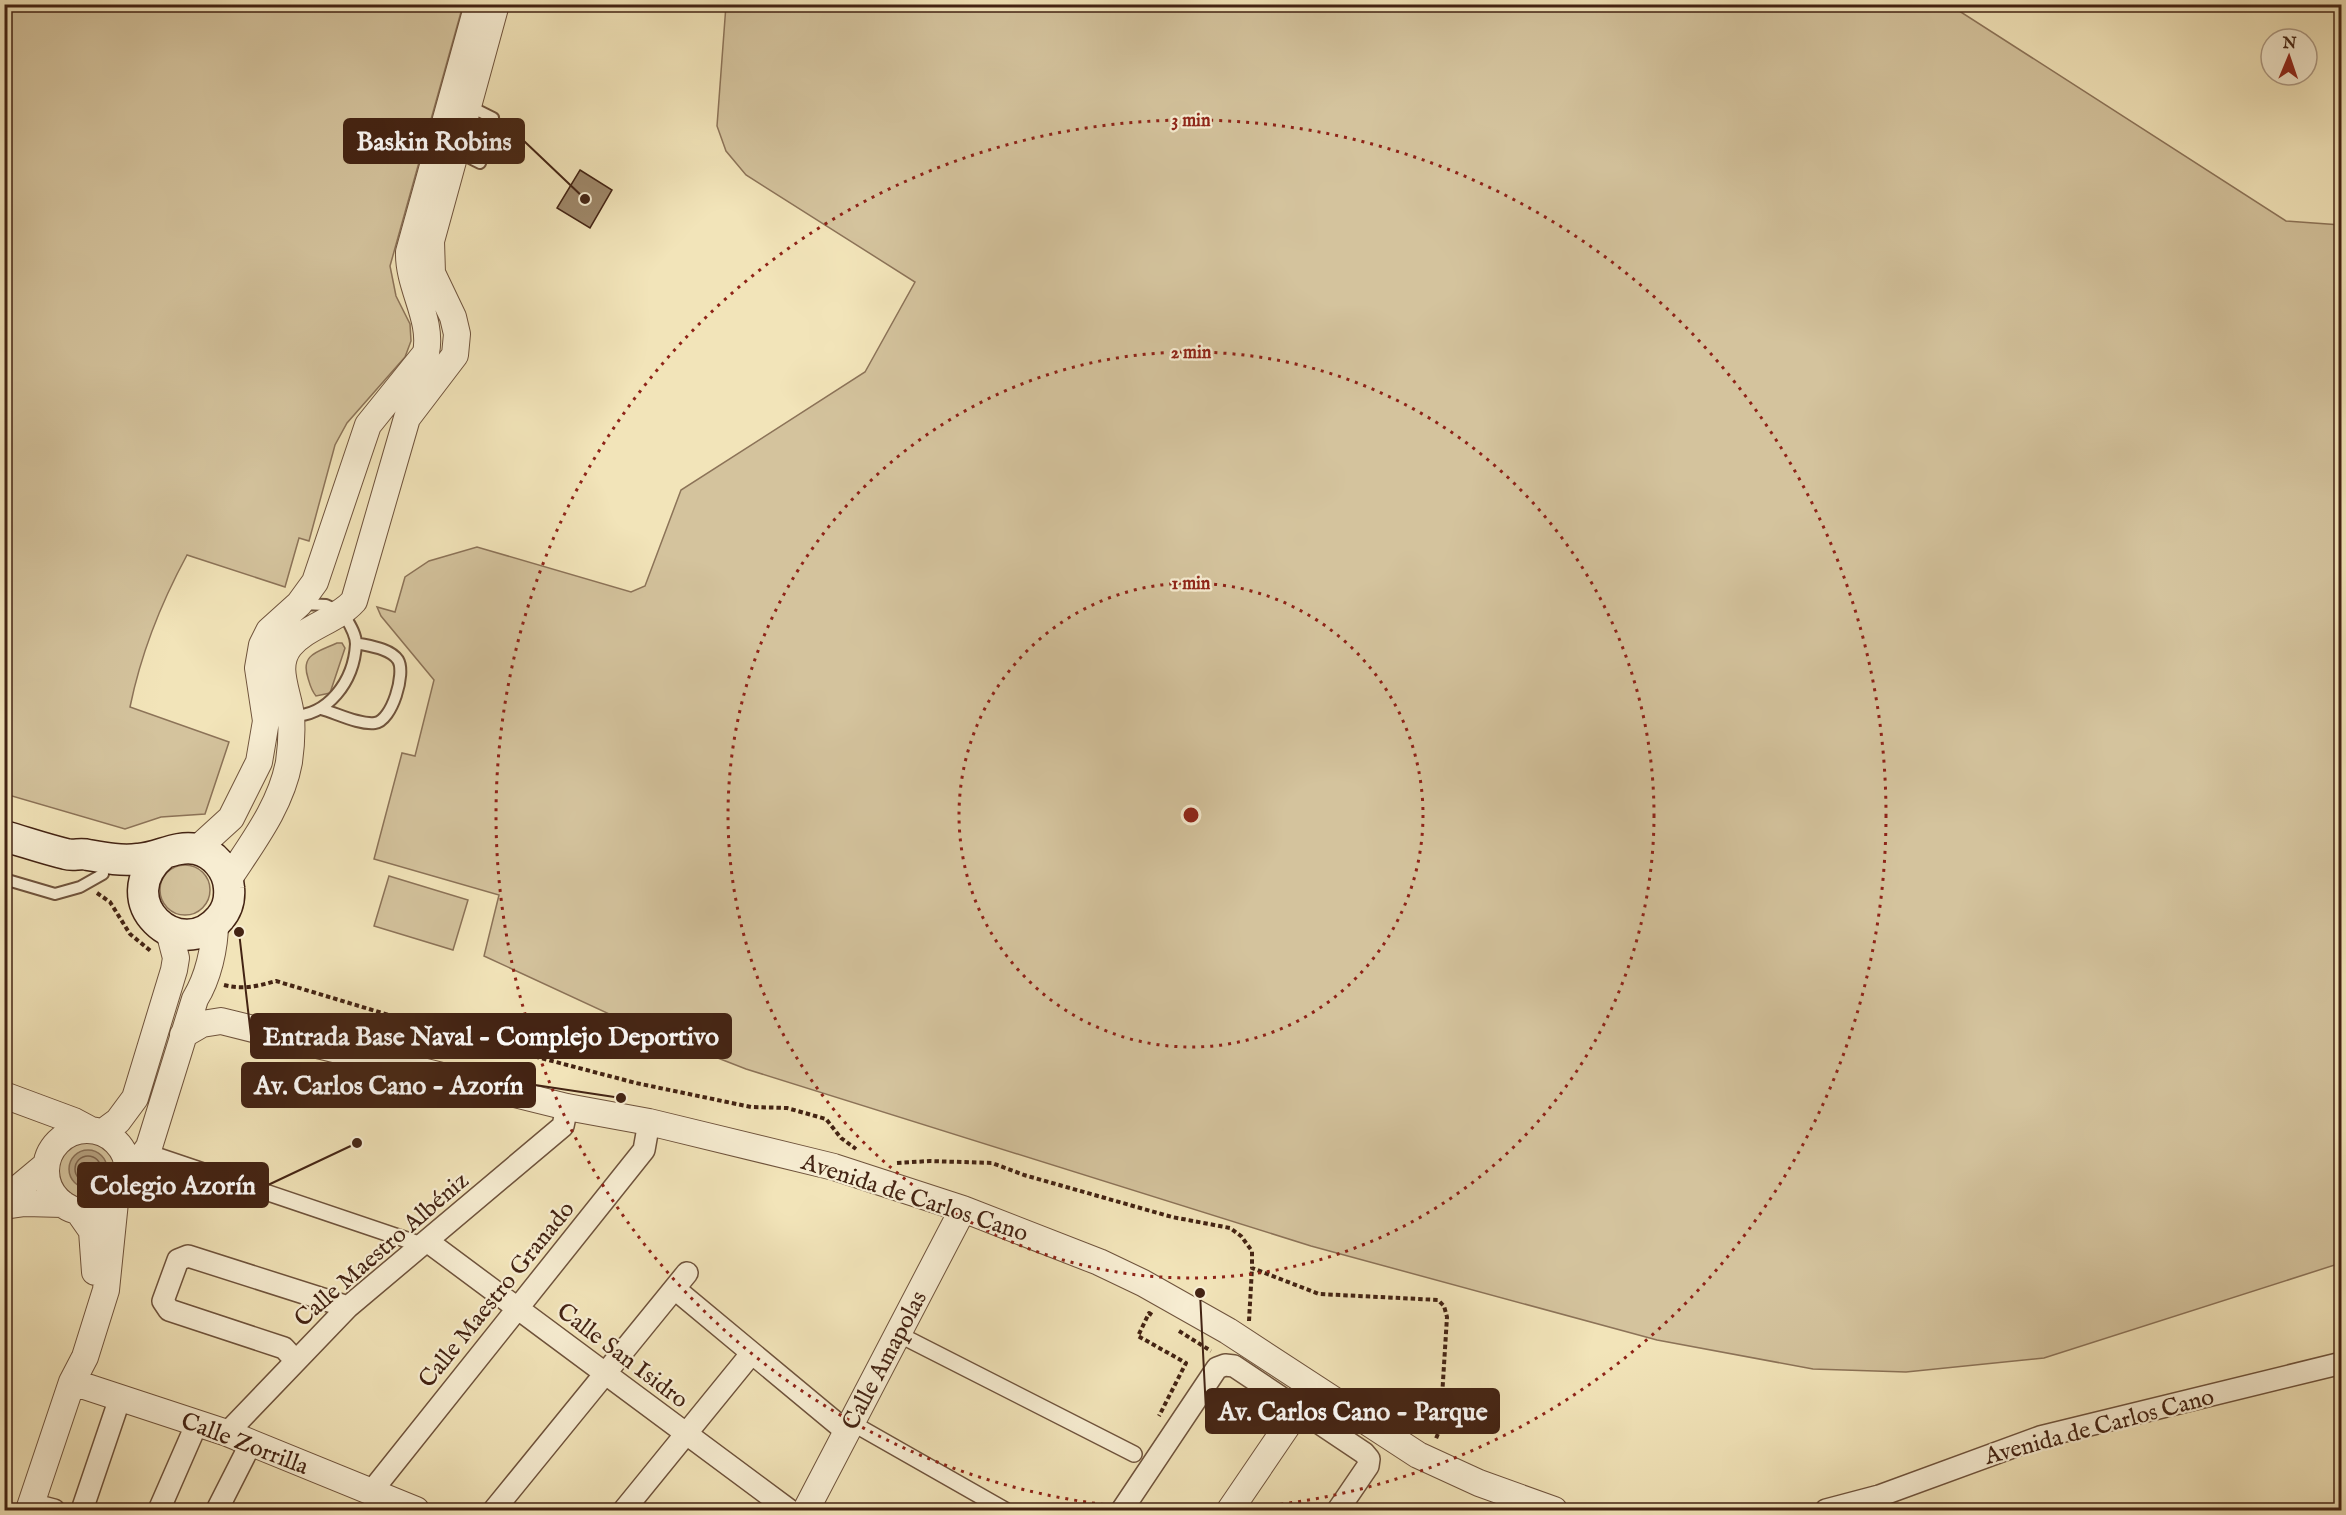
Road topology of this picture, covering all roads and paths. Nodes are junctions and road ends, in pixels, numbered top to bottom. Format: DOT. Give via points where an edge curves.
graph roads {
  1 [pos="478,4"];
  2 [pos="496,4"];
  3 [pos="460,103"];
  4 [pos="449,143"];
  5 [pos="299,604"];
  6 [pos="343,613"];
  7 [pos="356,643"];
  8 [pos="262,704"];
  9 [pos="321,709"];
  10 [pos="291,717"];
  11 [pos="4,836"];
  12 [pos="196,849"];
  13 [pos="69,855"];
  14 [pos="163,855"];
  15 [pos="4,879"];
  16 [pos="92,880"];
  17 [pos="228,880"];
  18 [pos="142,897"];
  19 [pos="215,923"];
  20 [pos="169,931"];
  21 [pos="155,957"];
  22 [pos="209,986"];
  23 [pos="221,1021"];
  24 [pos="183,1035"];
  25 [pos="4,1095"];
  26 [pos="567,1107"];
  27 [pos="39,1110"];
  28 [pos="649,1122"];
  29 [pos="96,1131"];
  30 [pos="863,1153"];
  31 [pos="49,1158"];
  32 [pos="138,1159"];
  33 [pos="890,1161"];
  34 [pos="4,1200"];
  35 [pos="115,1202"];
  36 [pos="4,1206"];
  37 [pos="70,1208"];
  38 [pos="963,1209"];
  39 [pos="424,1243"];
  40 [pos="1252,1268"];
  41 [pos="348,1307"];
  42 [pos="516,1307"];
  43 [pos="1158,1318"];
  44 [pos="1177,1330"];
  45 [pos="1249,1331"];
  46 [pos="898,1334"];
  47 [pos="751,1354"];
  48 [pos="295,1360"];
  49 [pos="2342,1363"];
  50 [pos="1225,1365"];
  51 [pos="605,1372"];
  52 [pos="72,1382"];
  53 [pos="1313,1388"];
  54 [pos="120,1398"];
  55 [pos="1299,1409"];
  56 [pos="1156,1422"];
  57 [pos="197,1423"];
  58 [pos="849,1427"];
  59 [pos="227,1433"];
  60 [pos="686,1433"];
  61 [pos="251,1443"];
  62 [pos="1434,1446"];
  63 [pos="1134,1454"];
  64 [pos="371,1492"];
  65 [pos="1882,1503"];
  66 [pos="38,1508"];
  67 [pos="82,1510"];
  68 [pos="159,1510"];
  69 [pos="217,1510"];
  70 [pos="416,1510"];
  71 [pos="494,1510"];
  72 [pos="624,1510"];
  73 [pos="789,1510"];
  74 [pos="806,1510"];
  75 [pos="1005,1510"];
  76 [pos="1122,1510"];
  77 [pos="1230,1510"];
  78 [pos="1338,1510"];
  79 [pos="1554,1510"];
  80 [pos="1826,1510"];
  1 -- 3 [label="street"];
  2 -- 3 [label="street"];
  3 -- 4 [label="street"];
  3 -- 4 [label="lane" via="493,118 480,164"];
  4 -- 5 [label="street" via="409,252 411,281 427,328 426,353 368,425 315,582"];
  4 -- 6 [label="street" via="430,259 432,273 453,317 457,334 455,355 408,418 365,569 354,601"];
  5 -- 6 [label="lane" via="326,605"];
  5 -- 8 [label="street" via="269,631 262,645 258,668"];
  6 -- 7 [label="lane"];
  6 -- 10 [label="street" via="303,635 290,646 282,661"];
  7 -- 9 [label="lane" via="336,697"];
  7 -- 9 [label="lane" via="385,650 398,659 400,670 391,710 385,719 374,723"];
  8 -- 10 [label="lane"];
  8 -- 12 [label="street" via="266,722 264,742 252,780 231,818"];
  9 -- 10 [label="lane" via="311,715"];
  10 -- 17 [label="street" via="289,761 277,799"];
  11 -- 13 [label="main road"];
  12 -- 14 [label="main road" via="173,850"];
  12 -- 17 [label="main road" via="216,860"];
  13 -- 14 [label="main road" via="139,860"];
  13 -- 16 [label="main road"];
  14 -- 18 [label="main road" via="146,873"];
  15 -- 16 [label="lane" via="55,894"];
  16 -- 18 [label="main road" via="123,882"];
  16 -- 21 [label="path" via="130,934"];
  17 -- 19 [label="main road" via="228,903"];
  18 -- 20 [label="main road" via="154,921"];
  19 -- 20 [label="main road" via="194,934"];
  19 -- 22 [label="street"];
  20 -- 29 [label="street" via="176,958 174,970 137,1090 128,1110"];
  22 -- 23 [label="street"];
  22 -- 24 [label="street"];
  22 -- 30 [label="path" via="255,987 276,981 472,1040 636,1083 751,1107 787,1108 826,1119 841,1138"];
  23 -- 24 [label="street" via="202,1024"];
  23 -- 26 [label="street, Avenida de Carlos Cano"];
  24 -- 32 [label="street"];
  25 -- 27 [label="street"];
  26 -- 28 [label="street, Avenida de Carlos Cano"];
  26 -- 39 [label="street, Calle Maestro Albéniz" via="563,1126"];
  27 -- 29 [label="street"];
  27 -- 31 [label="street" via="45,1117"];
  28 -- 38 [label="street, Avenida de Carlos Cano" via="834,1167"];
  28 -- 42 [label="street, Calle Maestro Granado" via="644,1150"];
  29 -- 31 [label="street" via="67,1134"];
  29 -- 32 [label="street"];
  31 -- 34 [label="street"];
  31 -- 37 [label="street" via="49,1187"];
  32 -- 35 [label="street"];
  32 -- 39 [label="street"];
  33 -- 40 [label="path" via="992,1162 1024,1175 1172,1217 1230,1228 1252,1251"];
  35 -- 37 [label="street" via="91,1212"];
  35 -- 52 [label="street" via="106,1290 85,1357"];
  36 -- 37 [label="street" via="25,1203"];
  37 -- 52 [label="street" via="92,1231 96,1262 94,1285 74,1351"];
  38 -- 46 [label="street, Calle Amapolas"];
  38 -- 53 [label="street, Avenida de Carlos Cano" via="1143,1282 1228,1330"];
  39 -- 41 [label="street, Calle Maestro Albéniz"];
  39 -- 42 [label="street, Calle San Isidro"];
  40 -- 45 [label="path"];
  40 -- 62 [label="path" via="1319,1294 1438,1300 1447,1317 1440,1429"];
  41 -- 48 [label="street, Calle Maestro Albéniz"];
  41 -- 48 [label="street" via="188,1256 178,1260 163,1301 169,1310 284,1348"];
  42 -- 51 [label="street, Calle San Isidro"];
  42 -- 64 [label="street, Calle Maestro Granado"];
  43 -- 56 [label="path" via="1149,1313 1138,1336 1186,1363"];
  44 -- 50 [label="path" via="1223,1358"];
  46 -- 58 [label="street, Calle Amapolas"];
  46 -- 63 [label="street"];
  47 -- 51 [label="street" via="681,1281"];
  47 -- 58 [label="street"];
  47 -- 60 [label="street"];
  48 -- 59 [label="street, Calle Maestro Albéniz"];
  49 -- 65 [label="street, Avenida de Carlos Cano" via="2040,1437"];
  50 -- 55 [label="street" via="1234,1366"];
  50 -- 76 [label="street" via="1217,1368"];
  51 -- 60 [label="street, Calle San Isidro"];
  51 -- 71 [label="street"];
  52 -- 54 [label="street, Calle Zorrilla"];
  52 -- 66 [label="street"];
  53 -- 55 [label="street"];
  53 -- 79 [label="street, Avenida de Carlos Cano" via="1418,1455 1479,1483"];
  54 -- 57 [label="street, Calle Zorrilla"];
  54 -- 67 [label="street"];
  55 -- 77 [label="street"];
  55 -- 78 [label="street" via="1369,1459"];
  57 -- 59 [label="street, Calle Zorrilla"];
  57 -- 68 [label="street"];
  58 -- 74 [label="street, Calle Amapolas"];
  58 -- 75 [label="street"];
  59 -- 61 [label="street, Calle Zorrilla"];
  60 -- 72 [label="street"];
  60 -- 73 [label="street, Calle San Isidro"];
  61 -- 64 [label="street, Calle Zorrilla"];
  61 -- 69 [label="street"];
  64 -- 70 [label="street, Calle Zorrilla"];
  65 -- 80 [label="street, Avenida de Carlos Cano"];
}
